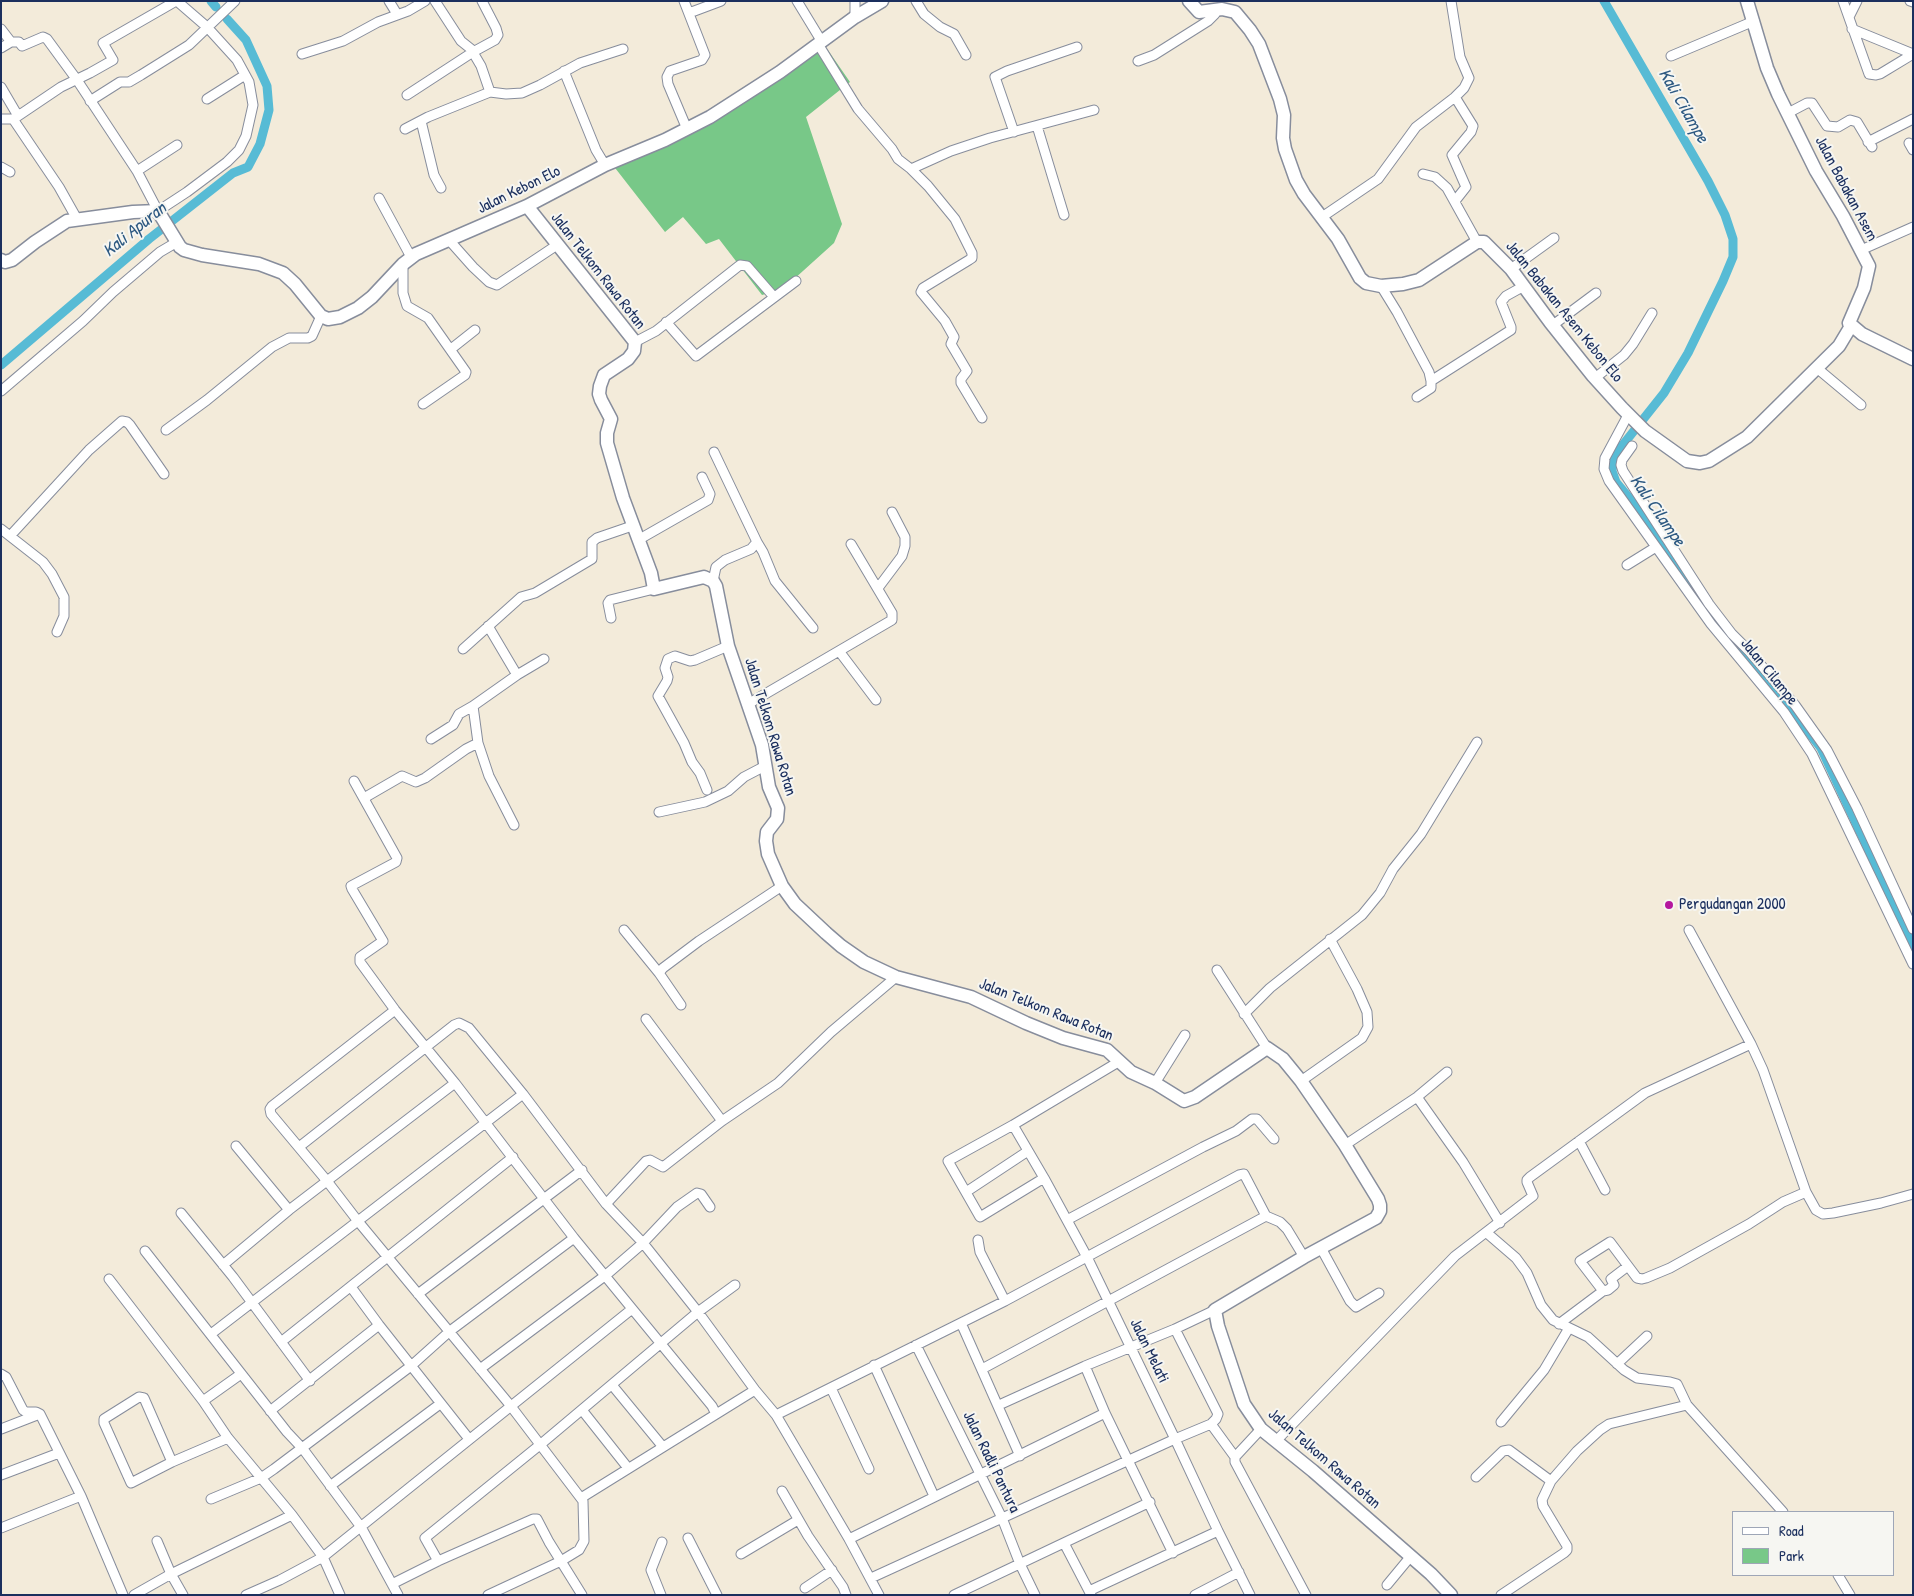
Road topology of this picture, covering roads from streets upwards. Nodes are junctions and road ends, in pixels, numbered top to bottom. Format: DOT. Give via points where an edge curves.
graph roads {
  1 [pos="176,1"];
  2 [pos="235,1"];
  3 [pos="389,1"];
  4 [pos="425,1"];
  5 [pos="435,1"];
  6 [pos="482,1"];
  7 [pos="684,1"];
  8 [pos="721,1"];
  9 [pos="797,1"];
  10 [pos="855,1"];
  11 [pos="882,1"];
  12 [pos="916,1"];
  13 [pos="1189,1"];
  14 [pos="1451,1"];
  15 [pos="1747,1"];
  16 [pos="1843,1"];
  17 [pos="1857,1"];
  18 [pos="1216,9"];
  19 [pos="689,13"];
  20 [pos="397,14"];
  21 [pos="1849,17"];
  22 [pos="855,18"];
  23 [pos="1754,21"];
  24 [pos="211,24"];
  25 [pos="1,29"];
  26 [pos="1852,29"];
  27 [pos="12,42"];
  28 [pos="820,43"];
  29 [pos="1077,47"];
  30 [pos="1,48"];
  31 [pos="623,49"];
  32 [pos="473,52"];
  33 [pos="302,54"];
  34 [pos="1913,54"];
  35 [pos="966,55"];
  36 [pos="1671,56"];
  37 [pos="1138,61"];
  38 [pos="564,71"];
  39 [pos="245,75"];
  40 [pos="77,80"];
  41 [pos="1,87"];
  42 [pos="490,92"];
  43 [pos="407,95"];
  44 [pos="1455,97"];
  45 [pos="207,99"];
  46 [pos="90,101"];
  47 [pos="1094,110"];
  48 [pos="1788,113"];
  49 [pos="15,117"];
  50 [pos="1,119"];
  51 [pos="1913,119"];
  52 [pos="421,121"];
  53 [pos="1037,126"];
  54 [pos="405,129"];
  55 [pos="687,129"];
  56 [pos="1014,132"];
  57 [pos="177,145"];
  58 [pos="605,165"];
  59 [pos="1,167"];
  60 [pos="911,169"];
  61 [pos="137,171"];
  62 [pos="10,172"];
  63 [pos="1423,174"];
  64 [pos="441,188"];
  65 [pos="379,198"];
  66 [pos="1455,200"];
  67 [pos="527,206"];
  68 [pos="160,214"];
  69 [pos="1064,215"];
  70 [pos="1322,217"];
  71 [pos="77,219"];
  72 [pos="1913,227"];
  73 [pos="1554,238"];
  74 [pos="175,239"];
  75 [pos="449,240"];
  76 [pos="1477,242"];
  77 [pos="557,245"];
  78 [pos="1861,250"];
  79 [pos="1,260"];
  80 [pos="407,260"];
  81 [pos="1511,269"];
  82 [pos="796,281"];
  83 [pos="1380,286"];
  84 [pos="1524,286"];
  85 [pos="1596,293"];
  86 [pos="774,297"];
  87 [pos="1652,313"];
  88 [pos="321,316"];
  89 [pos="666,322"];
  90 [pos="1552,325"];
  91 [pos="1851,326"];
  92 [pos="475,330"];
  93 [pos="635,342"];
  94 [pos="451,349"];
  95 [pos="1913,359"];
  96 [pos="1818,369"];
  97 [pos="1595,378"];
  98 [pos="1431,381"];
  99 [pos="1,391"];
  100 [pos="1417,398"];
  101 [pos="423,404"];
  102 [pos="1861,405"];
  103 [pos="982,418"];
  104 [pos="1635,421"];
  105 [pos="166,430"];
  106 [pos="1632,446"];
  107 [pos="714,452"];
  108 [pos="164,474"];
  109 [pos="702,477"];
  110 [pos="892,512"];
  111 [pos="632,526"];
  112 [pos="1,529"];
  113 [pos="10,536"];
  114 [pos="638,540"];
  115 [pos="756,542"];
  116 [pos="851,544"];
  117 [pos="1656,547"];
  118 [pos="1627,565"];
  119 [pos="713,581"];
  120 [pos="878,588"];
  121 [pos="654,589"];
  122 [pos="611,618"];
  123 [pos="1715,621"];
  124 [pos="488,626"];
  125 [pos="813,628"];
  126 [pos="57,632"];
  127 [pos="728,646"];
  128 [pos="463,649"];
  129 [pos="840,651"];
  130 [pos="1744,654"];
  131 [pos="544,659"];
  132 [pos="517,675"];
  133 [pos="876,700"];
  134 [pos="748,704"];
  135 [pos="473,706"];
  136 [pos="431,739"];
  137 [pos="1477,742"];
  138 [pos="478,743"];
  139 [pos="764,766"];
  140 [pos="354,781"];
  141 [pos="707,790"];
  142 [pos="364,798"];
  143 [pos="659,812"];
  144 [pos="514,825"];
  145 [pos="782,886"];
  146 [pos="1913,929"];
  147 [pos="624,930"];
  148 [pos="1690,930"];
  149 [pos="1330,939"];
  150 [pos="1913,964"];
  151 [pos="1217,970"];
  152 [pos="659,973"];
  153 [pos="896,977"];
  154 [pos="681,1005"];
  155 [pos="395,1010"];
  156 [pos="1244,1014"];
  157 [pos="646,1019"];
  158 [pos="1186,1035"];
  159 [pos="1752,1044"];
  160 [pos="425,1047"];
  161 [pos="1267,1048"];
  162 [pos="1120,1062"];
  163 [pos="1447,1072"];
  164 [pos="1301,1081"];
  165 [pos="455,1083"];
  166 [pos="1155,1083"];
  167 [pos="523,1094"];
  168 [pos="1416,1098"];
  169 [pos="722,1121"];
  170 [pos="484,1123"];
  171 [pos="1013,1125"];
  172 [pos="1274,1139"];
  173 [pos="1579,1141"];
  174 [pos="1345,1145"];
  175 [pos="236,1146"];
  176 [pos="299,1146"];
  177 [pos="1028,1151"];
  178 [pos="512,1157"];
  179 [pos="582,1170"];
  180 [pos="1044,1178"];
  181 [pos="327,1181"];
  182 [pos="1605,1190"];
  183 [pos="966,1192"];
  184 [pos="1806,1192"];
  185 [pos="1913,1194"];
  186 [pos="544,1199"];
  187 [pos="606,1204"];
  188 [pos="710,1207"];
  189 [pos="289,1210"];
  190 [pos="181,1212"];
  191 [pos="1266,1216"];
  192 [pos="357,1220"];
  193 [pos="1067,1220"];
  194 [pos="1500,1223"];
  195 [pos="1487,1233"];
  196 [pos="574,1238"];
  197 [pos="978,1240"];
  198 [pos="643,1243"];
  199 [pos="1321,1248"];
  200 [pos="145,1251"];
  201 [pos="388,1257"];
  202 [pos="1087,1257"];
  203 [pos="1304,1257"];
  204 [pos="223,1265"];
  205 [pos="1628,1266"];
  206 [pos="606,1275"];
  207 [pos="109,1279"];
  208 [pos="736,1285"];
  209 [pos="351,1287"];
  210 [pos="1604,1291"];
  211 [pos="1379,1293"];
  212 [pos="418,1294"];
  213 [pos="1005,1301"];
  214 [pos="1108,1302"];
  215 [pos="253,1303"];
  216 [pos="632,1309"];
  217 [pos="1215,1310"];
  218 [pos="698,1312"];
  219 [pos="961,1323"];
  220 [pos="1559,1324"];
  221 [pos="379,1325"];
  222 [pos="1569,1328"];
  223 [pos="1176,1329"];
  224 [pos="450,1331"];
  225 [pos="211,1334"];
  226 [pos="1647,1336"];
  227 [pos="281,1342"];
  228 [pos="661,1344"];
  229 [pos="916,1345"];
  230 [pos="1131,1347"];
  231 [pos="1617,1364"];
  232 [pos="874,1365"];
  233 [pos="411,1366"];
  234 [pos="1085,1366"];
  235 [pos="480,1368"];
  236 [pos="982,1369"];
  237 [pos="1,1374"];
  238 [pos="241,1374"];
  239 [pos="310,1380"];
  240 [pos="612,1385"];
  241 [pos="831,1388"];
  242 [pos="756,1390"];
  243 [pos="203,1401"];
  244 [pos="440,1404"];
  245 [pos="510,1405"];
  246 [pos="999,1405"];
  247 [pos="1687,1405"];
  248 [pos="582,1410"];
  249 [pos="270,1411"];
  250 [pos="40,1414"];
  251 [pos="716,1414"];
  252 [pos="1105,1414"];
  253 [pos="776,1415"];
  254 [pos="1502,1422"];
  255 [pos="1211,1424"];
  256 [pos="1,1428"];
  257 [pos="1261,1429"];
  258 [pos="228,1438"];
  259 [pos="468,1439"];
  260 [pos="1175,1439"];
  261 [pos="1276,1441"];
  262 [pos="541,1444"];
  263 [pos="662,1447"];
  264 [pos="303,1448"];
  265 [pos="59,1453"];
  266 [pos="1020,1456"];
  267 [pos="1235,1457"];
  268 [pos="1129,1460"];
  269 [pos="172,1462"];
  270 [pos="628,1468"];
  271 [pos="869,1469"];
  272 [pos="979,1474"];
  273 [pos="1,1475"];
  274 [pos="1476,1477"];
  275 [pos="261,1478"];
  276 [pos="1552,1481"];
  277 [pos="330,1486"];
  278 [pos="782,1491"];
  279 [pos="81,1496"];
  280 [pos="934,1496"];
  281 [pos="581,1498"];
  282 [pos="211,1500"];
  283 [pos="1150,1502"];
  284 [pos="1782,1511"];
  285 [pos="292,1515"];
  286 [pos="1002,1518"];
  287 [pos="798,1520"];
  288 [pos="361,1527"];
  289 [pos="1,1528"];
  290 [pos="1218,1532"];
  291 [pos="688,1538"];
  292 [pos="849,1538"];
  293 [pos="157,1541"];
  294 [pos="662,1542"];
  295 [pos="1064,1543"];
  296 [pos="1173,1552"];
  297 [pos="740,1554"];
  298 [pos="1411,1556"];
  299 [pos="323,1557"];
  300 [pos="438,1561"];
  301 [pos="561,1561"];
  302 [pos="1020,1564"];
  303 [pos="832,1570"];
  304 [pos="1239,1572"];
  305 [pos="171,1574"];
  306 [pos="1839,1576"];
  307 [pos="871,1578"];
  308 [pos="392,1584"];
  309 [pos="1388,1585"];
  310 [pos="975,1586"];
  311 [pos="805,1588"];
  312 [pos="1090,1593"];
  313 [pos="123,1595"];
  314 [pos="134,1595"];
  315 [pos="183,1595"];
  316 [pos="246,1595"];
  317 [pos="340,1595"];
  318 [pos="398,1595"];
  319 [pos="488,1595"];
  320 [pos="582,1595"];
  321 [pos="661,1595"];
  322 [pos="716,1595"];
  323 [pos="846,1595"];
  324 [pos="879,1595"];
  325 [pos="954,1595"];
  326 [pos="979,1595"];
  327 [pos="1035,1595"];
  328 [pos="1195,1595"];
  329 [pos="1250,1595"];
  330 [pos="1306,1595"];
  331 [pos="1451,1595"];
  332 [pos="1501,1595"];
  333 [pos="1850,1595"];
  1 -- 24 [label="street"];
  1 -- 40 [label="street" via="103,43 113,60"];
  2 -- 24 [label="street"];
  3 -- 20 [label="street"];
  4 -- 20 [label="street"];
  5 -- 32 [label="street" via="461,41"];
  6 -- 32 [label="street" via="498,34 495,40"];
  7 -- 19 [label="street"];
  8 -- 19 [label="street"];
  9 -- 28 [label="street"];
  10 -- 22 [label="street"];
  11 -- 22 [label="street, Jalan Kebon Elo"];
  12 -- 35 [label="street" via="924,14 954,34"];
  13 -- 18 [label="street" via="1199,12"];
  14 -- 44 [label="street" via="1460,57 1469,78"];
  15 -- 23 [label="street, Jalan Babakan Asem"];
  16 -- 21 [label="street"];
  17 -- 21 [label="street"];
  18 -- 37 [label="street" via="1208,22 1154,55"];
  18 -- 70 [label="street" via="1235,12 1258,44 1284,115 1283,138 1289,164 1304,194"];
  19 -- 55 [label="street" via="704,58 670,71 667,77"];
  20 -- 33 [label="street" via="343,41"];
  21 -- 26 [label="street"];
  22 -- 28 [label="street, Jalan Kebon Elo"];
  23 -- 36 [label="street"];
  23 -- 48 [label="street, Jalan Babakan Asem" via="1767,68"];
  24 -- 39 [label="street"];
  24 -- 46 [label="street" via="189,45 129,82 120,82"];
  25 -- 27 [label="street"];
  26 -- 34 [label="street"];
  26 -- 34 [label="street" via="1872,75 1880,74"];
  27 -- 30 [label="street"];
  27 -- 40 [label="street" via="24,46 43,37 47,39"];
  28 -- 55 [label="street, Jalan Kebon Elo" via="726,107"];
  28 -- 60 [label="street" via="858,109 898,159"];
  29 -- 56 [label="street" via="995,77"];
  31 -- 38 [label="street" via="580,62"];
  32 -- 42 [label="street"];
  32 -- 43 [label="street"];
  38 -- 42 [label="street" via="522,93"];
  38 -- 58 [label="street"];
  39 -- 45 [label="street"];
  39 -- 68 [label="street" via="253,105 246,136 239,150"];
  40 -- 46 [label="street"];
  40 -- 49 [label="street"];
  41 -- 49 [label="street"];
  42 -- 52 [label="street"];
  44 -- 66 [label="street" via="1473,126 1472,132 1452,155 1466,187"];
  44 -- 70 [label="street" via="1416,127 1378,179"];
  46 -- 61 [label="street"];
  47 -- 53 [label="street"];
  48 -- 51 [label="street" via="1812,103 1827,126 1838,127 1850,120 1857,122 1870,145"];
  48 -- 78 [label="street, Jalan Babakan Asem" via="1816,171"];
  49 -- 50 [label="street"];
  49 -- 71 [label="street"];
  52 -- 54 [label="street"];
  52 -- 64 [label="street" via="434,175"];
  53 -- 56 [label="street"];
  53 -- 69 [label="street"];
  55 -- 58 [label="street, Jalan Kebon Elo"];
  56 -- 60 [label="street" via="951,151"];
  57 -- 61 [label="street"];
  58 -- 67 [label="street, Jalan Kebon Elo"];
  59 -- 62 [label="street"];
  60 -- 103 [label="street" via="955,219 972,253 970,260 921,292 954,336 951,344 967,371 961,383"];
  61 -- 68 [label="street"];
  63 -- 66 [label="street" via="1435,177"];
  65 -- 80 [label="street"];
  66 -- 76 [label="street"];
  67 -- 75 [label="street, Jalan Kebon Elo"];
  67 -- 77 [label="street, Jalan Telkom Rawa Rotan"];
  68 -- 71 [label="street"];
  68 -- 74 [label="street"];
  70 -- 83 [label="street" via="1360,278"];
  71 -- 79 [label="street" via="58,226 12,260"];
  72 -- 78 [label="street"];
  73 -- 81 [label="street"];
  74 -- 88 [label="street" via="189,252 259,264 284,273"];
  74 -- 99 [label="street"];
  75 -- 77 [label="street" via="473,267 497,285"];
  75 -- 80 [label="street, Jalan Kebon Elo"];
  76 -- 81 [label="street, Jalan Babakan Asem Kebon Elo" via="1484,242"];
  76 -- 83 [label="street" via="1419,280"];
  77 -- 93 [label="street, Jalan Telkom Rawa Rotan"];
  78 -- 91 [label="street, Jalan Babakan Asem" via="1869,270 1849,320"];
  80 -- 88 [label="street, Jalan Kebon Elo" via="358,308 334,318"];
  80 -- 94 [label="street" via="403,293 407,306 428,318"];
  81 -- 84 [label="street, Jalan Babakan Asem Kebon Elo"];
  82 -- 86 [label="street"];
  83 -- 98 [label="street" via="1405,326"];
  84 -- 90 [label="street, Jalan Babakan Asem Kebon Elo"];
  84 -- 98 [label="street" via="1501,302 1510,330"];
  85 -- 90 [label="street"];
  86 -- 89 [label="street" via="747,266 740,265"];
  86 -- 89 [label="street" via="696,356"];
  87 -- 97 [label="street" via="1628,350"];
  88 -- 105 [label="street" via="312,336 289,338 272,348"];
  89 -- 93 [label="street"];
  90 -- 97 [label="street, Jalan Babakan Asem Kebon Elo"];
  91 -- 95 [label="street"];
  91 -- 96 [label="street, Jalan Babakan Asem Kebon Elo" via="1839,346"];
  92 -- 94 [label="street"];
  93 -- 111 [label="street, Jalan Telkom Rawa Rotan" via="634,351 628,359 604,375 599,394 611,419 607,443"];
  94 -- 101 [label="street" via="466,373"];
  96 -- 102 [label="street"];
  96 -- 104 [label="street, Jalan Babakan Asem Kebon Elo" via="1747,437 1709,461 1687,461"];
  97 -- 104 [label="street, Jalan Babakan Asem Kebon Elo"];
  98 -- 100 [label="street" via="1431,388"];
  104 -- 117 [label="street, Jalan Cilampe" via="1605,458 1604,469"];
  106 -- 123 [label="street" via="1622,460 1623,471"];
  107 -- 115 [label="street"];
  108 -- 113 [label="street" via="130,425 122,421 89,450"];
  109 -- 114 [label="street" via="710,494 708,500"];
  110 -- 120 [label="street" via="905,536 905,546 902,556"];
  111 -- 114 [label="street, Jalan Telkom Rawa Rotan"];
  111 -- 124 [label="street" via="597,538 592,542 592,559 536,593 521,597"];
  112 -- 113 [label="street"];
  113 -- 126 [label="street" via="43,562 64,596 64,616"];
  114 -- 121 [label="street, Jalan Telkom Rawa Rotan"];
  115 -- 119 [label="street" via="751,549 716,567"];
  115 -- 125 [label="street" via="775,582"];
  116 -- 120 [label="street"];
  117 -- 118 [label="street"];
  117 -- 123 [label="street, Jalan Cilampe"];
  119 -- 121 [label="street" via="704,577"];
  119 -- 127 [label="street, Jalan Telkom Rawa Rotan" via="719,595"];
  120 -- 129 [label="street" via="893,616 892,620"];
  121 -- 122 [label="street" via="610,600"];
  123 -- 130 [label="street, Jalan Cilampe"];
  124 -- 128 [label="street"];
  124 -- 132 [label="street"];
  127 -- 134 [label="street, Jalan Telkom Rawa Rotan"];
  127 -- 141 [label="street" via="695,660 675,656 668,659 665,663 667,681 658,696"];
  129 -- 133 [label="street"];
  129 -- 134 [label="street"];
  130 -- 146 [label="street" via="1795,705 1827,750"];
  130 -- 150 [label="street, Jalan Cilampe" via="1812,754"];
  131 -- 132 [label="street"];
  132 -- 135 [label="street"];
  134 -- 139 [label="street, Jalan Telkom Rawa Rotan" via="762,745"];
  135 -- 136 [label="street"];
  135 -- 138 [label="street"];
  137 -- 149 [label="street" via="1421,834 1393,869 1380,892 1362,915"];
  138 -- 142 [label="street" via="425,778 416,782 402,776"];
  138 -- 144 [label="street" via="488,776"];
  139 -- 143 [label="street" via="728,791 705,802"];
  139 -- 145 [label="street, Jalan Telkom Rawa Rotan" via="778,808 777,819 767,832 766,841"];
  140 -- 142 [label="street"];
  142 -- 155 [label="street" via="397,858 396,862 351,886 383,941 359,961"];
  145 -- 152 [label="street" via="699,941"];
  145 -- 153 [label="street, Jalan Telkom Rawa Rotan" via="795,904 841,946 864,962"];
  147 -- 152 [label="street"];
  148 -- 159 [label="street"];
  149 -- 156 [label="street" via="1270,988"];
  149 -- 164 [label="street" via="1367,1012 1368,1027 1362,1038"];
  151 -- 156 [label="street"];
  152 -- 154 [label="street"];
  153 -- 162 [label="street, Jalan Telkom Rawa Rotan" via="971,997 1063,1038 1107,1050"];
  153 -- 169 [label="street" via="831,1032 778,1083"];
  155 -- 160 [label="street"];
  155 -- 176 [label="street" via="272,1106 271,1114"];
  156 -- 161 [label="street"];
  157 -- 169 [label="street"];
  158 -- 166 [label="street"];
  159 -- 173 [label="street" via="1645,1093"];
  159 -- 184 [label="street"];
  160 -- 165 [label="street"];
  160 -- 167 [label="street" via="454,1025 464,1024"];
  160 -- 176 [label="street"];
  161 -- 164 [label="street" via="1283,1059"];
  161 -- 166 [label="street, Jalan Telkom Rawa Rotan" via="1189,1100 1184,1101"];
  162 -- 166 [label="street, Jalan Telkom Rawa Rotan" via="1131,1072"];
  162 -- 171 [label="street"];
  163 -- 168 [label="street"];
  164 -- 174 [label="street"];
  165 -- 170 [label="street"];
  165 -- 181 [label="street"];
  167 -- 170 [label="street"];
  167 -- 179 [label="street"];
  168 -- 174 [label="street"];
  168 -- 194 [label="street" via="1463,1162"];
  169 -- 187 [label="street" via="663,1167 646,1161"];
  170 -- 178 [label="street"];
  170 -- 192 [label="street"];
  171 -- 177 [label="street, Jalan Melati"];
  171 -- 183 [label="street" via="948,1161"];
  172 -- 193 [label="street" via="1257,1119 1252,1119 1236,1131"];
  173 -- 182 [label="street"];
  173 -- 194 [label="street" via="1527,1180 1533,1196"];
  174 -- 199 [label="street" via="1378,1199 1380,1211 1376,1218"];
  175 -- 189 [label="street"];
  176 -- 181 [label="street"];
  177 -- 180 [label="street, Jalan Melati"];
  177 -- 183 [label="street"];
  178 -- 186 [label="street"];
  178 -- 201 [label="street"];
  179 -- 186 [label="street"];
  179 -- 187 [label="street"];
  180 -- 183 [label="street" via="980,1217"];
  180 -- 193 [label="street, Jalan Melati"];
  181 -- 189 [label="street"];
  181 -- 192 [label="street"];
  184 -- 185 [label="street" via="1816,1210 1823,1214"];
  184 -- 205 [label="street" via="1670,1268 1642,1279"];
  186 -- 196 [label="street"];
  186 -- 212 [label="street"];
  187 -- 198 [label="street"];
  188 -- 198 [label="street" via="698,1192 677,1207"];
  189 -- 204 [label="street"];
  190 -- 204 [label="street"];
  191 -- 202 [label="street" via="1244,1174 1239,1175"];
  191 -- 203 [label="street" via="1280,1222"];
  191 -- 214 [label="street"];
  192 -- 201 [label="street"];
  192 -- 215 [label="street"];
  193 -- 202 [label="street, Jalan Melati"];
  194 -- 195 [label="street"];
  195 -- 220 [label="street" via="1516,1258 1545,1311"];
  195 -- 261 [label="street" via="1455,1256"];
  196 -- 206 [label="street"];
  196 -- 224 [label="street"];
  197 -- 213 [label="street" via="980,1252"];
  198 -- 206 [label="street"];
  198 -- 218 [label="street"];
  199 -- 203 [label="street"];
  199 -- 211 [label="street" via="1356,1307"];
  200 -- 225 [label="street"];
  201 -- 209 [label="street"];
  201 -- 212 [label="street"];
  202 -- 213 [label="street"];
  202 -- 214 [label="street, Jalan Melati"];
  203 -- 217 [label="street"];
  204 -- 215 [label="street"];
  205 -- 210 [label="street" via="1611,1279 1614,1285"];
  205 -- 210 [label="street" via="1610,1242 1580,1261"];
  206 -- 216 [label="street"];
  206 -- 235 [label="street"];
  207 -- 243 [label="street"];
  208 -- 218 [label="street"];
  209 -- 221 [label="street"];
  209 -- 227 [label="street"];
  210 -- 220 [label="street"];
  212 -- 224 [label="street"];
  213 -- 219 [label="street"];
  214 -- 230 [label="street, Jalan Melati"];
  214 -- 236 [label="street"];
  215 -- 225 [label="street"];
  215 -- 227 [label="street"];
  216 -- 228 [label="street"];
  216 -- 245 [label="street"];
  217 -- 223 [label="street"];
  217 -- 257 [label="street, Jalan Telkom Rawa Rotan" via="1244,1404"];
  218 -- 228 [label="street"];
  218 -- 242 [label="street"];
  219 -- 229 [label="street"];
  219 -- 236 [label="street"];
  220 -- 222 [label="street"];
  221 -- 233 [label="street"];
  221 -- 239 [label="street"];
  222 -- 231 [label="street" via="1588,1338"];
  222 -- 254 [label="street" via="1544,1370"];
  223 -- 230 [label="street"];
  223 -- 255 [label="street" via="1218,1414"];
  224 -- 233 [label="street"];
  224 -- 235 [label="street"];
  225 -- 238 [label="street"];
  226 -- 231 [label="street"];
  227 -- 239 [label="street"];
  228 -- 240 [label="street"];
  228 -- 251 [label="street"];
  229 -- 232 [label="street"];
  229 -- 272 [label="street, Jalan Radli Pantura"];
  230 -- 234 [label="street"];
  230 -- 260 [label="street, Jalan Melati"];
  231 -- 247 [label="street" via="1637,1378 1677,1384"];
  232 -- 241 [label="street"];
  232 -- 280 [label="street"];
  233 -- 244 [label="street"];
  233 -- 264 [label="street"];
  234 -- 246 [label="street"];
  234 -- 252 [label="street"];
  235 -- 245 [label="street"];
  236 -- 246 [label="street"];
  237 -- 250 [label="street" via="6,1377 23,1410"];
  238 -- 243 [label="street"];
  238 -- 249 [label="street"];
  239 -- 249 [label="street"];
  240 -- 248 [label="street"];
  240 -- 263 [label="street"];
  241 -- 253 [label="street"];
  241 -- 271 [label="street"];
  242 -- 251 [label="street"];
  242 -- 253 [label="street"];
  243 -- 258 [label="street"];
  244 -- 259 [label="street"];
  244 -- 277 [label="street"];
  245 -- 259 [label="street"];
  245 -- 262 [label="street"];
  246 -- 266 [label="street"];
  247 -- 276 [label="street" via="1609,1424 1577,1451"];
  247 -- 284 [label="street"];
  248 -- 262 [label="street"];
  248 -- 270 [label="street"];
  249 -- 264 [label="street"];
  250 -- 256 [label="street"];
  250 -- 265 [label="street"];
  251 -- 263 [label="street"];
  252 -- 266 [label="street"];
  252 -- 268 [label="street"];
  253 -- 292 [label="street"];
  255 -- 260 [label="street"];
  255 -- 267 [label="street"];
  257 -- 261 [label="street, Jalan Telkom Rawa Rotan"];
  257 -- 267 [label="street"];
  258 -- 269 [label="street"];
  258 -- 275 [label="street"];
  259 -- 288 [label="street"];
  260 -- 268 [label="street"];
  260 -- 290 [label="street, Jalan Melati"];
  261 -- 298 [label="street, Jalan Telkom Rawa Rotan"];
  262 -- 281 [label="street"];
  262 -- 300 [label="street" via="425,1538"];
  263 -- 270 [label="street"];
  264 -- 275 [label="street"];
  264 -- 277 [label="street"];
  265 -- 273 [label="street"];
  265 -- 279 [label="street"];
  266 -- 272 [label="street"];
  267 -- 330 [label="street" via="1234,1462"];
  268 -- 283 [label="street"];
  268 -- 286 [label="street"];
  269 -- 269 [label="street" via="131,1483 104,1419 139,1397 144,1398"];
  270 -- 281 [label="street"];
  272 -- 280 [label="street"];
  272 -- 286 [label="street, Jalan Radli Pantura"];
  274 -- 276 [label="street" via="1503,1451 1509,1450"];
  275 -- 282 [label="street"];
  275 -- 285 [label="street"];
  276 -- 332 [label="street" via="1542,1503 1567,1550"];
  277 -- 288 [label="street"];
  278 -- 287 [label="street"];
  279 -- 289 [label="street"];
  279 -- 313 [label="street"];
  280 -- 292 [label="street"];
  281 -- 301 [label="street" via="584,1541 578,1550"];
  283 -- 295 [label="street"];
  283 -- 296 [label="street"];
  285 -- 299 [label="street"];
  285 -- 305 [label="street"];
  286 -- 302 [label="street, Jalan Radli Pantura"];
  286 -- 307 [label="street"];
  287 -- 297 [label="street"];
  287 -- 303 [label="street"];
  288 -- 299 [label="street"];
  288 -- 308 [label="street"];
  290 -- 296 [label="street"];
  290 -- 304 [label="street, Jalan Melati"];
  291 -- 322 [label="street"];
  292 -- 307 [label="street"];
  293 -- 305 [label="street"];
  294 -- 321 [label="street" via="651,1570"];
  295 -- 302 [label="street"];
  295 -- 312 [label="street"];
  296 -- 312 [label="street"];
  298 -- 309 [label="street"];
  298 -- 331 [label="street, Jalan Telkom Rawa Rotan"];
  299 -- 316 [label="street"];
  299 -- 317 [label="street"];
  300 -- 301 [label="street" via="537,1519"];
  300 -- 308 [label="street"];
  301 -- 319 [label="street"];
  301 -- 320 [label="street"];
  302 -- 310 [label="street"];
  302 -- 327 [label="street, Jalan Radli Pantura"];
  303 -- 311 [label="street"];
  303 -- 323 [label="street"];
  304 -- 328 [label="street"];
  304 -- 329 [label="street, Jalan Melati"];
  305 -- 314 [label="street"];
  305 -- 315 [label="street"];
  306 -- 333 [label="street"];
  307 -- 324 [label="street"];
  308 -- 318 [label="street"];
  310 -- 325 [label="street"];
  310 -- 326 [label="street"];
}
